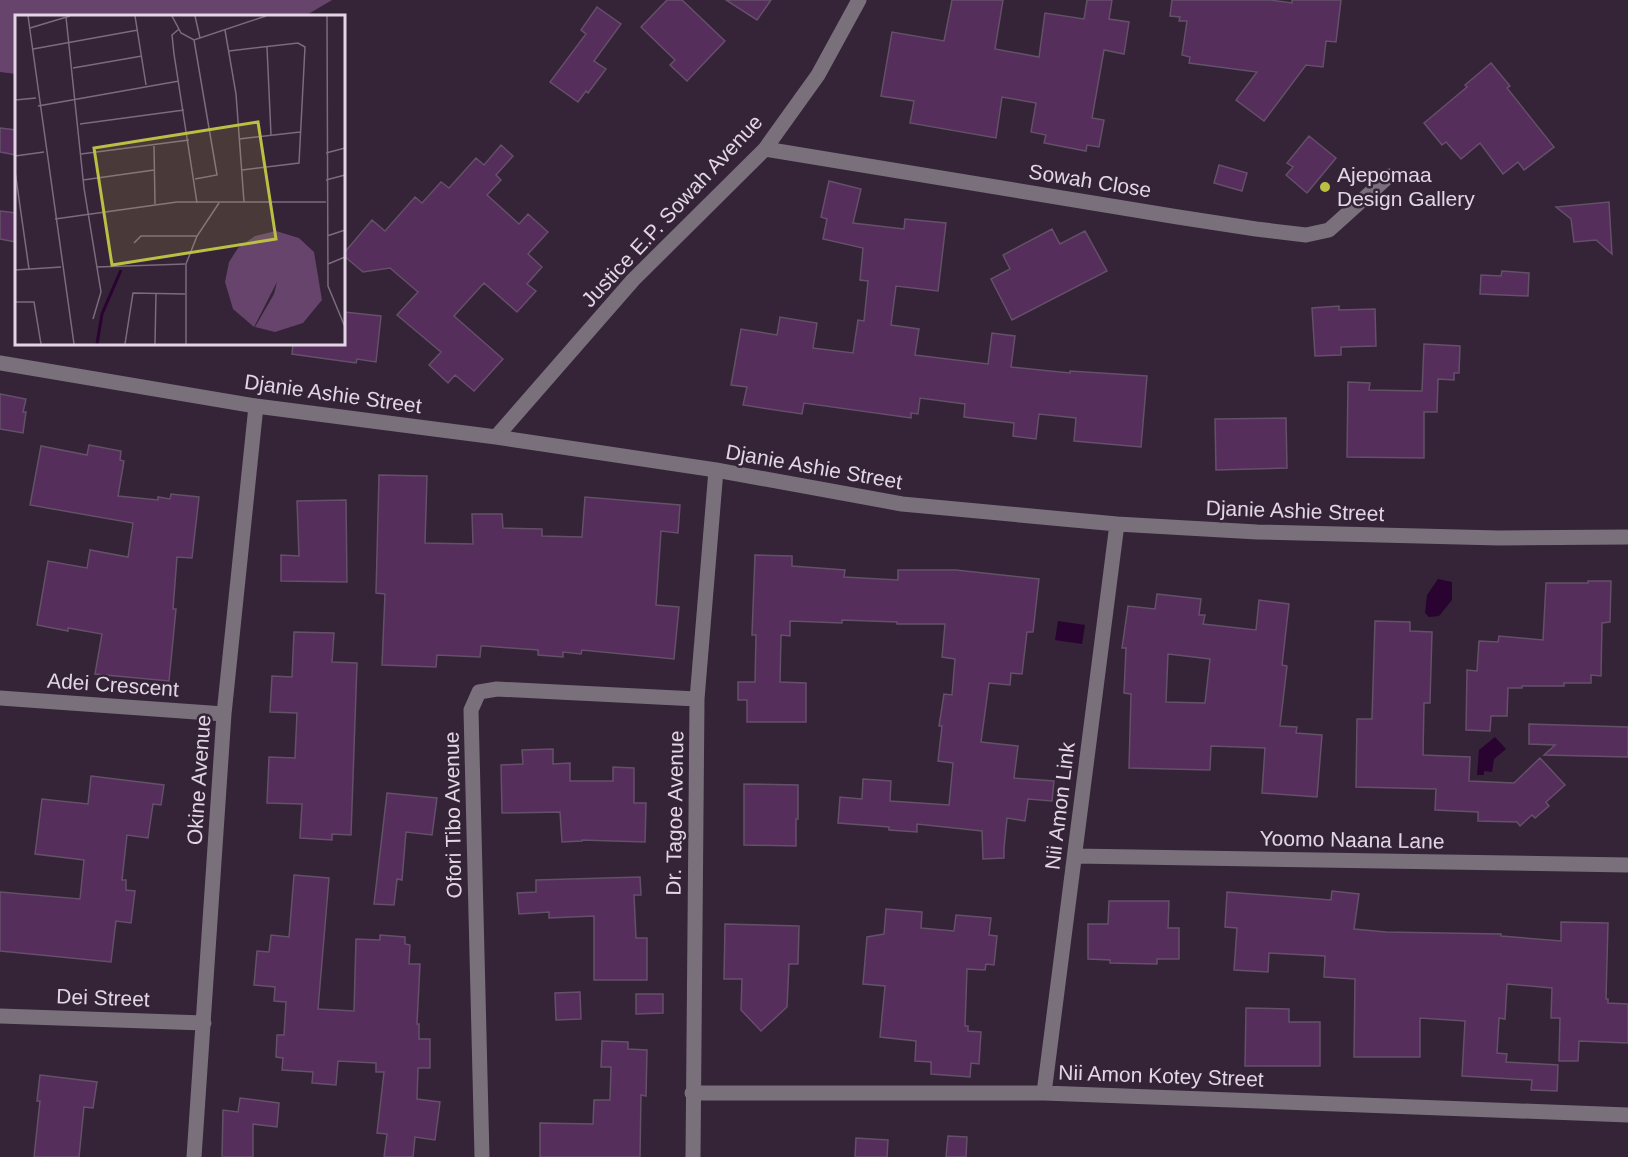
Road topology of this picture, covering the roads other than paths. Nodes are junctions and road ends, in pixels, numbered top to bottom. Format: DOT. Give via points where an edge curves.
graph roads {
  1 [pos="859,0"];
  2 [pos="765,149"];
  3 [pos="1389,176"];
  4 [pos="0,363"];
  5 [pos="256,406"];
  6 [pos="496,437"];
  7 [pos="716,470"];
  8 [pos="1117,524"];
  9 [pos="1628,537"];
  10 [pos="0,698"];
  11 [pos="697,699"];
  12 [pos="224,714"];
  13 [pos="1074,856"];
  14 [pos="1628,865"];
  15 [pos="0,1016"];
  16 [pos="204,1023"];
  17 [pos="693,1093"];
  18 [pos="1044,1093"];
  19 [pos="1628,1114"];
  20 [pos="194,1157"];
  21 [pos="482,1157"];
  22 [pos="693,1157"];
  1 -- 2 [label="street, Justice E.P. Sowah Avenue" via="818,75"];
  2 -- 3 [label="street, Sowah Close" via="1178,217 1306,234 1329,230"];
  2 -- 6 [label="street, Justice E.P. Sowah Avenue" via="633,280"];
  4 -- 5 [label="street, Djanie Ashie Street"];
  5 -- 6 [label="street, Djanie Ashie Street"];
  5 -- 12 [label="street, Okine Avenue"];
  6 -- 7 [label="street, Djanie Ashie Street"];
  7 -- 8 [label="street, Djanie Ashie Street" via="902,504"];
  7 -- 11 [label="street, Dr. Tagoe Avenue"];
  8 -- 9 [label="street, Djanie Ashie Street" via="1257,532"];
  8 -- 13 [label="street, Nii Amon Link"];
  10 -- 12 [label="street, Adei Crescent"];
  11 -- 17 [label="street, Dr. Tagoe Avenue"];
  11 -- 21 [label="street, Ofori Tibo Avenue" via="497,689 479,692 471,710"];
  12 -- 16 [label="street, Okine Avenue"];
  13 -- 14 [label="street, Yoomo Naana Lane"];
  13 -- 18 [label="street, Nii Amon Link"];
  15 -- 16 [label="street, Dei Street"];
  16 -- 20 [label="street, Okine Avenue"];
  17 -- 18 [label="street, Nii Amon Kotey Street"];
  17 -- 22 [label="street, Dr. Tagoe Avenue"];
  18 -- 19 [label="street, Nii Amon Kotey Street"];
}
